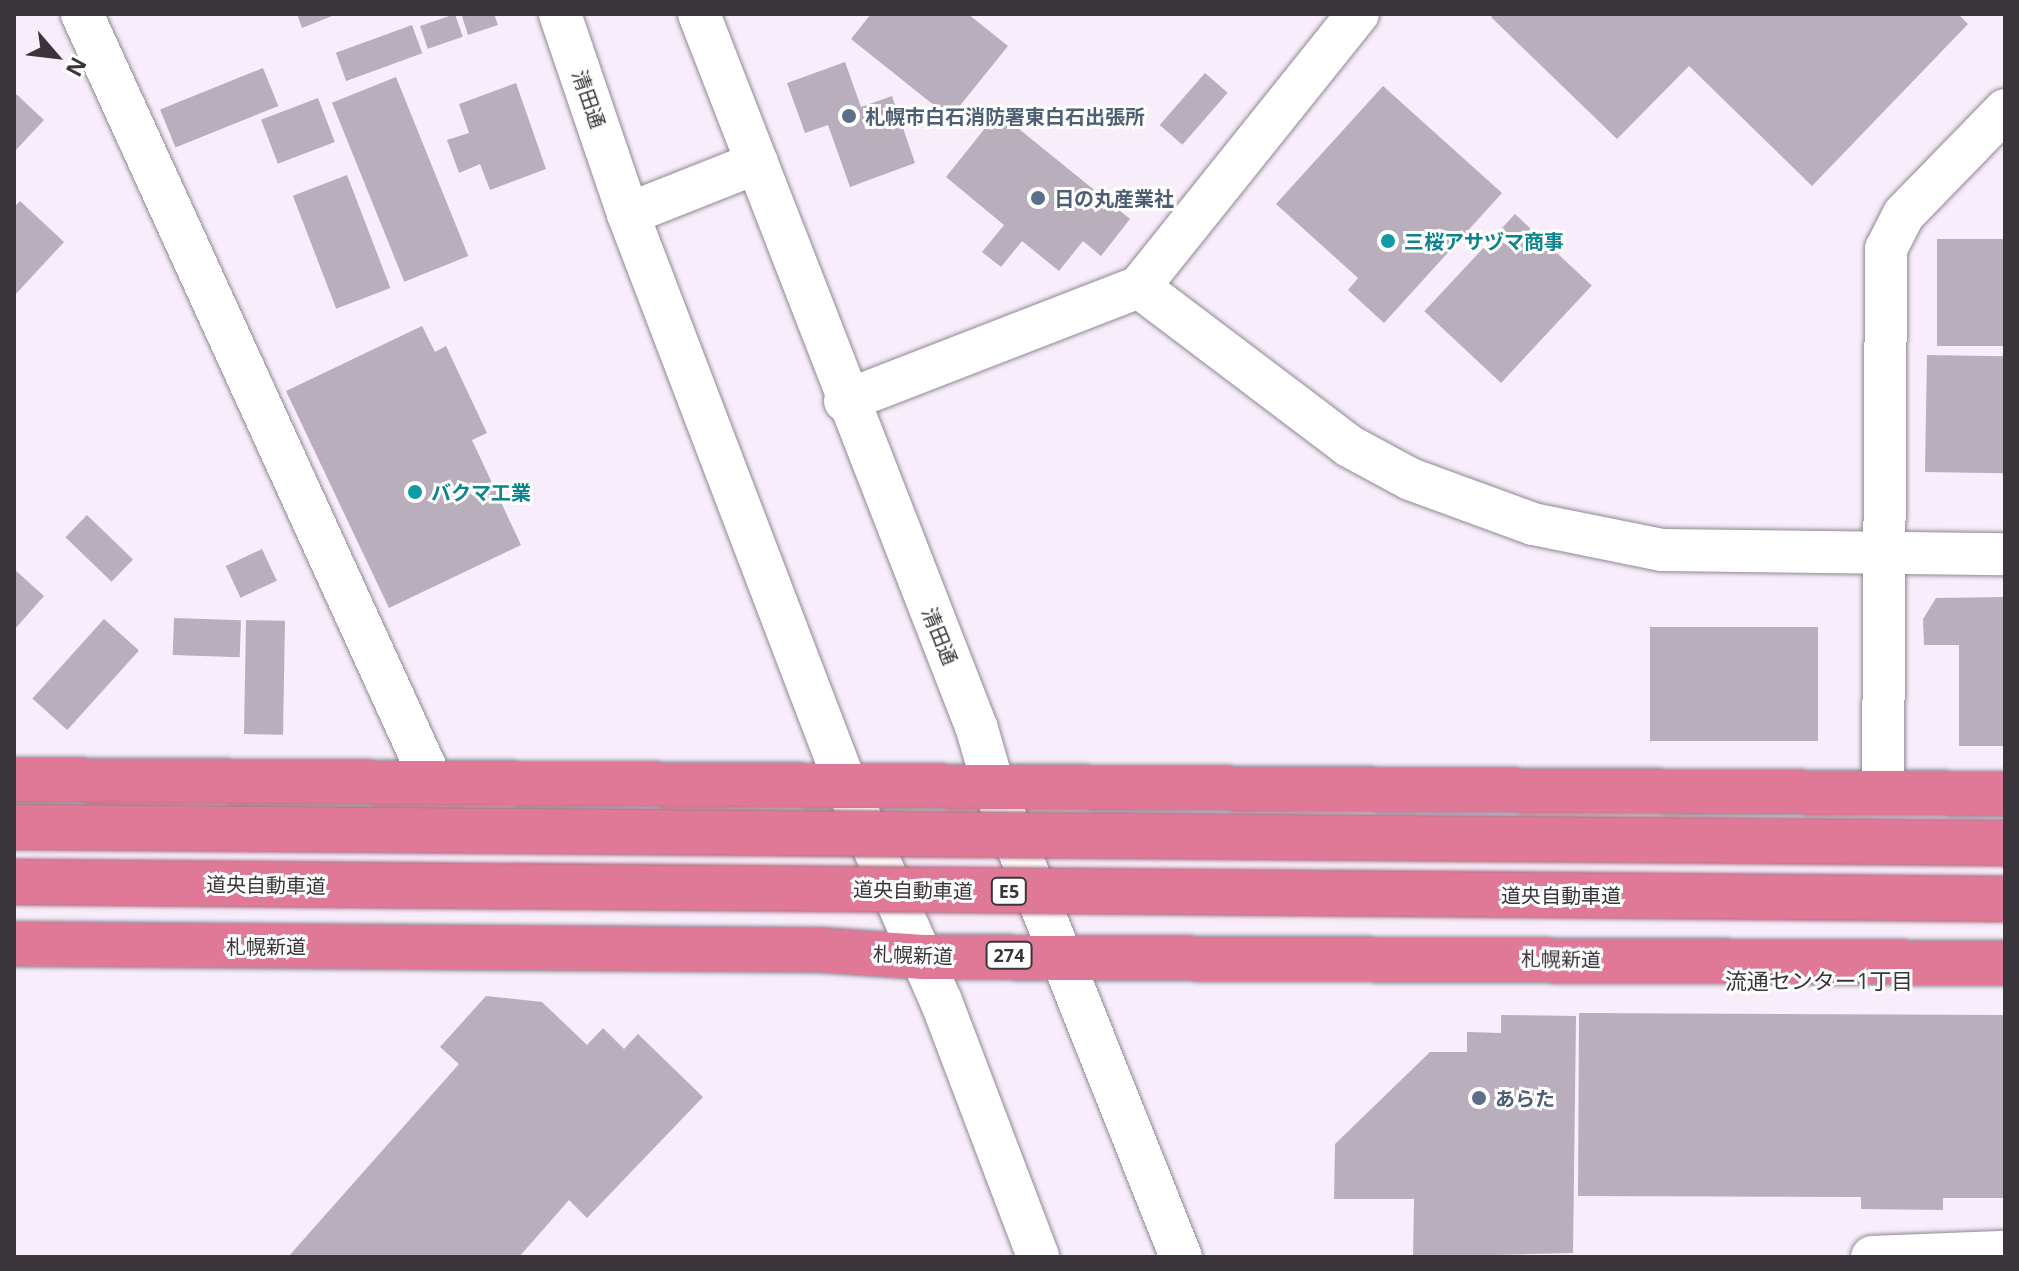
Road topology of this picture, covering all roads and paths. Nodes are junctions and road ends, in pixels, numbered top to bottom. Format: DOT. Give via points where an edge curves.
graph roads {
  1 [pos="82,14"];
  2 [pos="560,14"];
  3 [pos="699,14"];
  4 [pos="1358,14"];
  5 [pos="2005,110"];
  6 [pos="757,163"];
  7 [pos="628,214"];
  8 [pos="1139,287"];
  9 [pos="845,401"];
  10 [pos="1883,552"];
  11 [pos="2005,554"];
  12 [pos="14,780"];
  13 [pos="433,784"];
  14 [pos="846,785"];
  15 [pos="994,788"];
  16 [pos="1883,792"];
  17 [pos="2005,794"];
  18 [pos="14,827"];
  19 [pos="2005,843"];
  20 [pos="14,882"];
  21 [pos="2005,899"];
  22 [pos="14,944"];
  23 [pos="1063,954"];
  24 [pos="923,957"];
  25 [pos="2005,963"];
  26 [pos="2005,1252"];
  27 [pos="1038,1257"];
  28 [pos="1181,1257"];
  29 [pos="1872,1257"];
  1 -- 13 [label="street"];
  2 -- 7 [label="street, 清田通"];
  3 -- 6 [label="street, 清田通"];
  4 -- 8 [label="street"];
  5 -- 10 [label="street" via="1904,214 1886,249"];
  6 -- 7 [label="street"];
  6 -- 9 [label="street, 清田通"];
  7 -- 14 [label="street, 清田通"];
  8 -- 9 [label="street"];
  8 -- 10 [label="street" via="1349,446 1472,504 1533,524 1662,550"];
  9 -- 15 [label="street, 清田通" via="977,729"];
  10 -- 11 [label="street"];
  10 -- 16 [label="street"];
  12 -- 13 [label="highway"];
  13 -- 14 [label="highway"];
  14 -- 15 [label="highway"];
  14 -- 24 [label="street, 清田通"];
  15 -- 16 [label="highway"];
  15 -- 23 [label="street, 清田通"];
  16 -- 17 [label="highway"];
  18 -- 19 [label="highway, bridge"];
  20 -- 21 [label="highway, 道央自動車道 / E5, bridge"];
  22 -- 24 [label="highway, 札幌新道 / 274" via="821,950"];
  23 -- 24 [label="highway, 札幌新道 / 274"];
  23 -- 25 [label="highway, 札幌新道 / 274"];
  23 -- 28 [label="street, 清田通"];
  24 -- 27 [label="street, 清田通"];
  26 -- 29 [label="street"];
}
